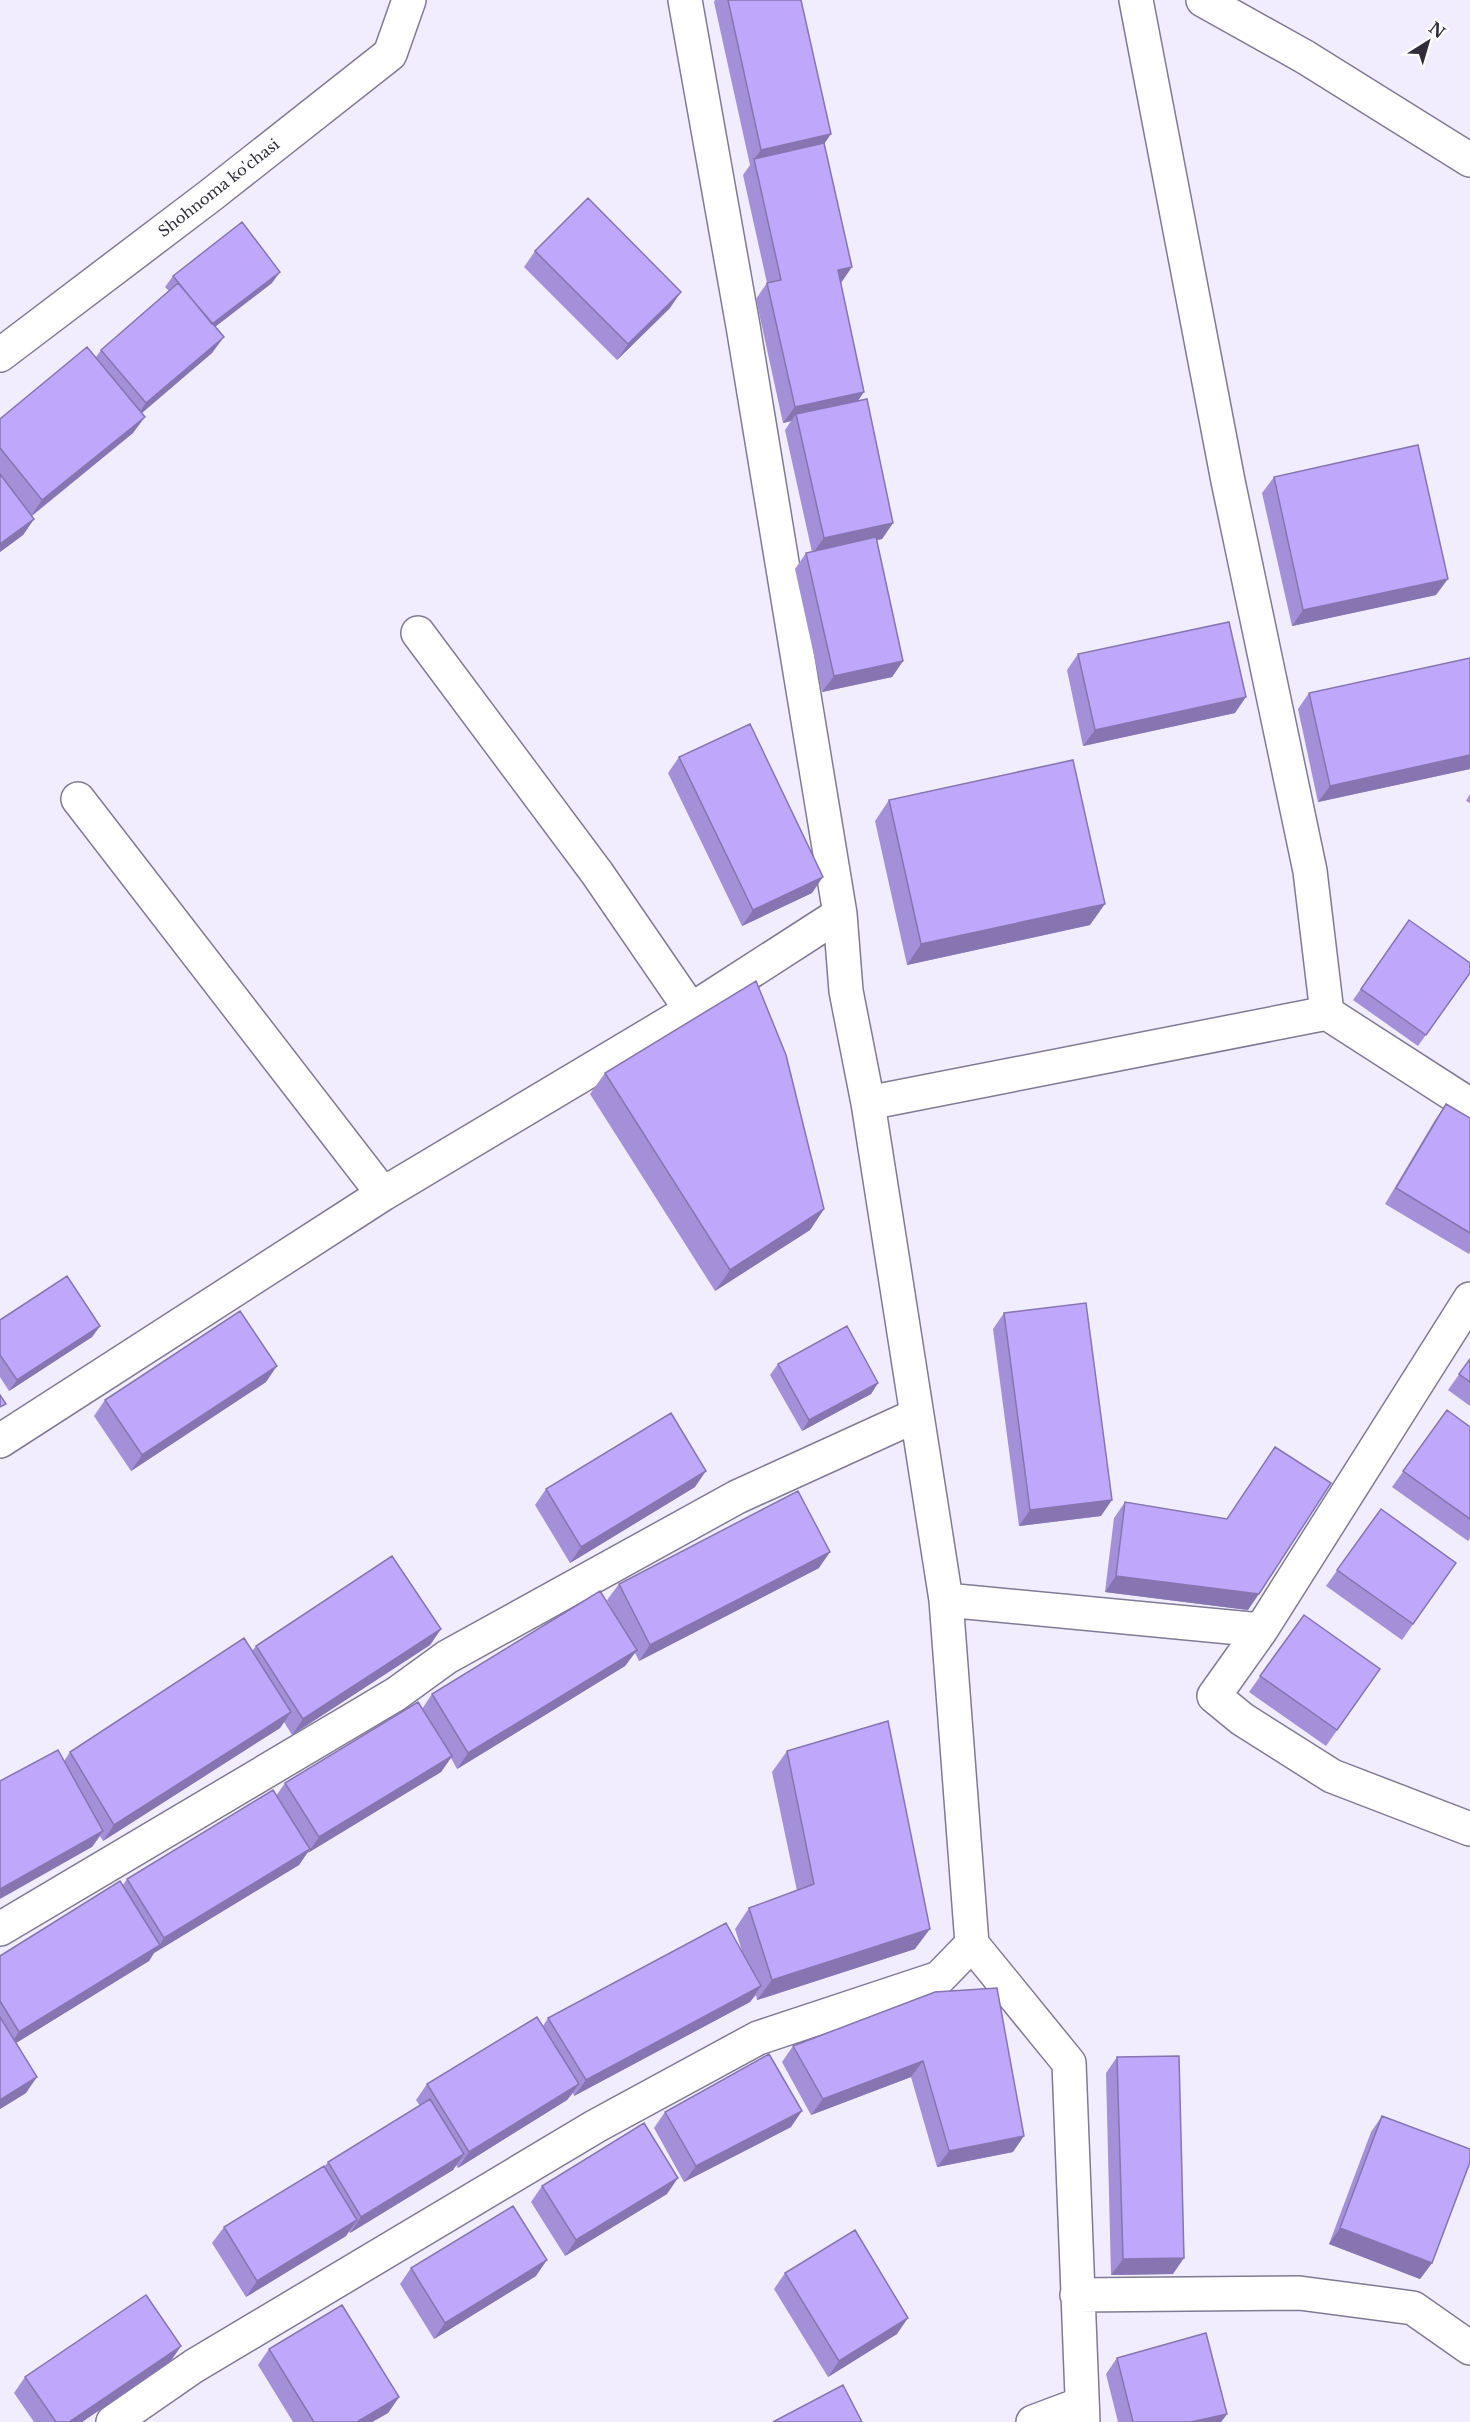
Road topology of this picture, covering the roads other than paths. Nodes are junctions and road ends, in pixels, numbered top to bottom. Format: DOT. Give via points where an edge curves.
graph roads {
  1 [pos="409,0"];
  2 [pos="685,0"];
  3 [pos="1136,0"];
  4 [pos="1203,0"];
  5 [pos="1470,160"];
  6 [pos="0,355"];
  7 [pos="418,633"];
  8 [pos="78,799"];
  9 [pos="840,914"];
  10 [pos="691,1010"];
  11 [pos="1327,1012"];
  12 [pos="868,1102"];
  13 [pos="1470,1105"];
  14 [pos="383,1194"];
  15 [pos="1470,1299"];
  16 [pos="917,1414"];
  17 [pos="0,1441"];
  18 [pos="946,1600"];
  19 [pos="1261,1630"];
  20 [pos="1470,1829"];
  21 [pos="0,1929"];
  22 [pos="972,1944"];
  23 [pos="1077,2295"];
  24 [pos="1470,2348"];
  25 [pos="1082,2413"];
  26 [pos="113,2422"];
  27 [pos="1033,2422"];
  1 -- 6 [label="street, Shohnoma ko'chasi" via="390,54"];
  2 -- 9 [label="street"];
  3 -- 11 [label="street" via="1228,481 1310,871"];
  4 -- 5 [label="street" via="1305,57"];
  7 -- 10 [label="street" via="597,873"];
  8 -- 14 [label="street"];
  9 -- 10 [label="street"];
  9 -- 12 [label="street" via="846,991"];
  10 -- 14 [label="street"];
  11 -- 12 [label="street"];
  11 -- 13 [label="street"];
  12 -- 16 [label="street"];
  14 -- 17 [label="street"];
  15 -- 19 [label="street"];
  16 -- 18 [label="street"];
  16 -- 21 [label="street" via="737,1497 447,1657 396,1694"];
  18 -- 19 [label="street"];
  18 -- 22 [label="street"];
  19 -- 20 [label="street" via="1214,1696 1242,1719 1332,1776"];
  22 -- 23 [label="street" via="1069,2063"];
  22 -- 26 [label="street" via="939,1978 758,2037 596,2126 194,2366"];
  23 -- 24 [label="street" via="1299,2293 1413,2308"];
  23 -- 25 [label="street"];
  25 -- 27 [label="street"];
}
